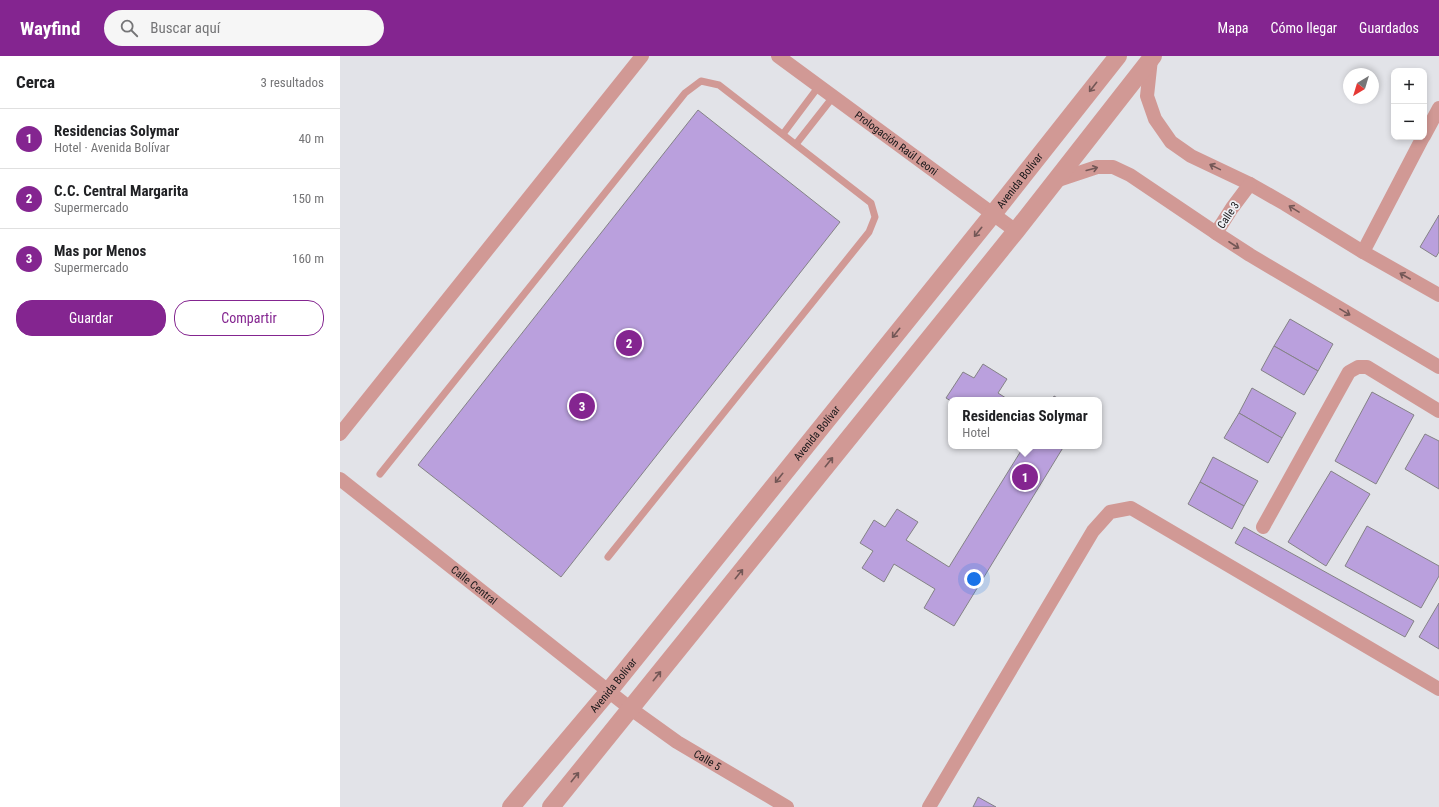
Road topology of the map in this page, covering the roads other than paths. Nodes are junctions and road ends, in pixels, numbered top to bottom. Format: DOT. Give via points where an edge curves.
graph roads {
  1 [pos="642,56"];
  2 [pos="778,56"];
  3 [pos="1118,56"];
  4 [pos="1152,58"];
  5 [pos="819,86"];
  6 [pos="833,97"];
  7 [pos="1439,108"];
  8 [pos="1427,130"];
  9 [pos="783,134"];
  10 [pos="1422,140"];
  11 [pos="796,144"];
  12 [pos="1055,181"];
  13 [pos="1250,184"];
  14 [pos="993,214"];
  15 [pos="1016,231"];
  16 [pos="1216,233"];
  17 [pos="1362,252"];
  18 [pos="1439,295"];
  19 [pos="1439,367"];
  20 [pos="1439,411"];
  21 [pos="340,434"];
  22 [pos="380,474"];
  23 [pos="340,479"];
  24 [pos="1263,527"];
  25 [pos="608,556"];
  26 [pos="1439,690"];
  27 [pos="608,692"];
  28 [pos="631,709"];
  29 [pos="511,807"];
  30 [pos="551,807"];
  31 [pos="787,807"];
  32 [pos="929,807"];
  1 -- 21 [label="street"];
  2 -- 5 [label="street, Prologación Raúl Leoni"];
  3 -- 14 [label="street, Avenida Bolívar, one-way"];
  4 -- 12 [label="street"];
  13 -- 4 [label="street, one-way" via="1191,156 1171,142 1155,119 1147,96"];
  5 -- 6 [label="street, Prologación Raúl Leoni"];
  5 -- 9 [label="lane"];
  6 -- 11 [label="lane"];
  6 -- 14 [label="street, Prologación Raúl Leoni"];
  7 -- 8 [label="street"];
  9 -- 11 [label="lane"];
  9 -- 22 [label="lane" via="719,85 700,82 685,94"];
  10 -- 17 [label="street"];
  11 -- 25 [label="lane" via="871,204 875,217 869,232"];
  12 -- 15 [label="street"];
  12 -- 16 [label="street, one-way" via="1097,167 1113,167 1130,175"];
  13 -- 16 [label="street, Calle 3"];
  17 -- 13 [label="street, one-way"];
  14 -- 15 [label="street, Prologación Raúl Leoni"];
  14 -- 27 [label="street, Avenida Bolívar, one-way"];
  28 -- 15 [label="street, one-way"];
  16 -- 19 [label="street, Calle 3, one-way"];
  18 -- 17 [label="street, one-way"];
  20 -- 24 [label="street" via="1367,368 1349,372"];
  23 -- 27 [label="street, Calle Central"];
  26 -- 32 [label="street" via="1131,508 1110,512 1093,531"];
  27 -- 28 [label="street, Calle Central"];
  27 -- 29 [label="street, Avenida Bolívar"];
  30 -- 28 [label="street, one-way"];
  28 -- 31 [label="street, Calle 5" via="677,742"];
}
